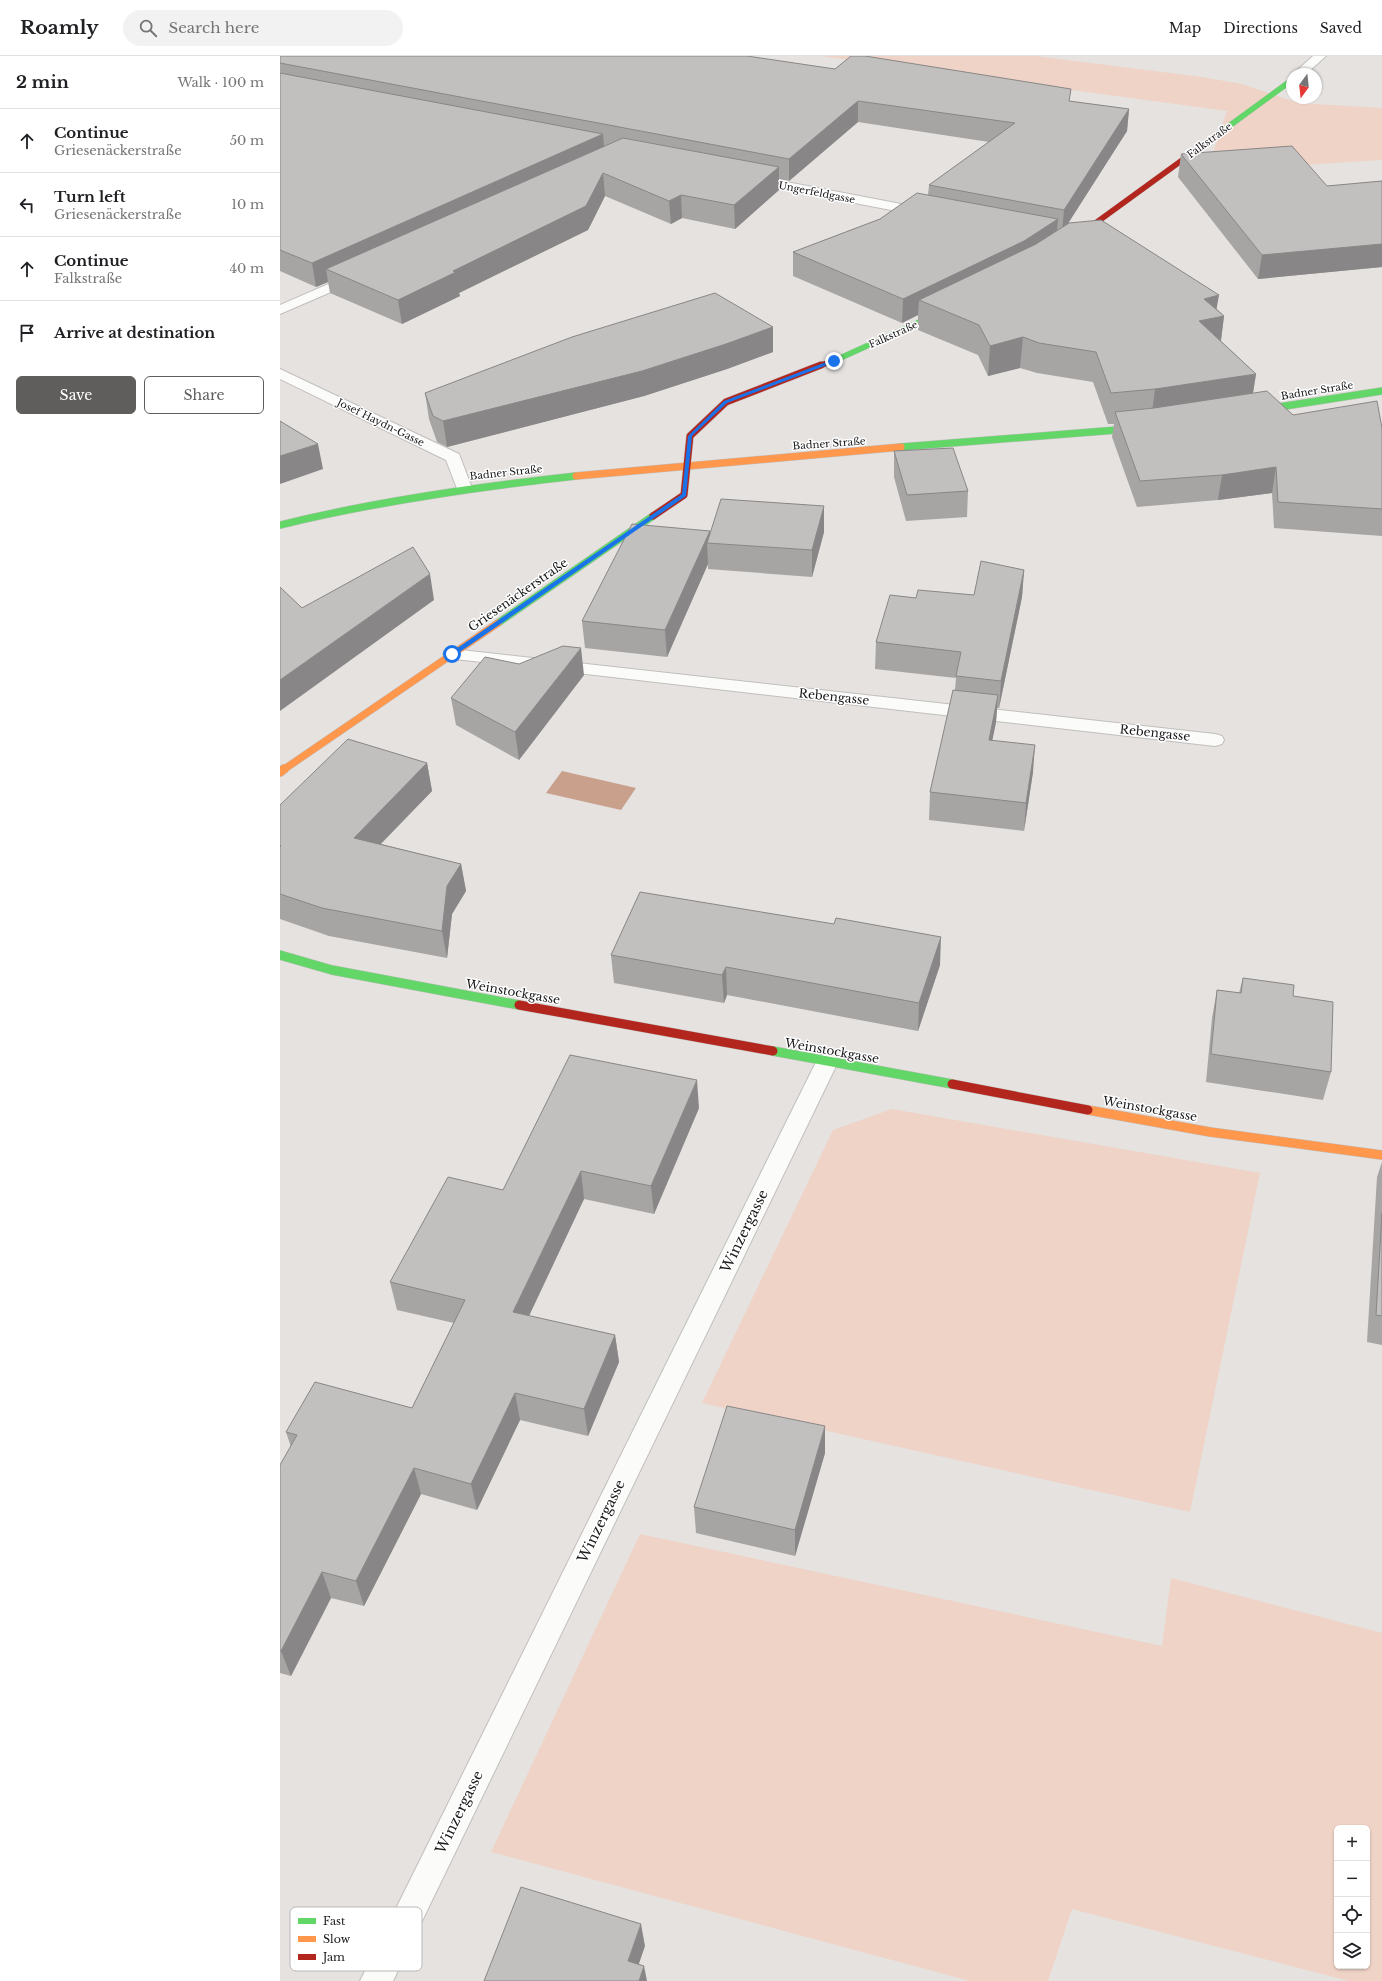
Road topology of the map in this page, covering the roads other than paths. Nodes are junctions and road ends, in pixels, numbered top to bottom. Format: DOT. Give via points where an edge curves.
graph roads {
  1 [pos="1320,56"];
  2 [pos="1306,68"];
  3 [pos="1286,84"];
  4 [pos="739,177"];
  5 [pos="941,215"];
  6 [pos="1068,241"];
  7 [pos="366,271"];
  8 [pos="954,306"];
  9 [pos="280,310"];
  10 [pos="280,373"];
  11 [pos="1382,391"];
  12 [pos="1243,412"];
  13 [pos="1151,427"];
  14 [pos="688,464"];
  15 [pos="464,488"];
  16 [pos="280,525"];
  17 [pos="452,654"];
  18 [pos="1215,740"];
  19 [pos="280,772"];
  20 [pos="280,955"];
  21 [pos="827,1062"];
  22 [pos="1382,1156"];
  23 [pos="412,1907"];
  24 [pos="381,1971"];
  25 [pos="376,1981"];
  1 -- 2 [label="street"];
  3 -- 6 [label="street, Falkstraße"];
  4 -- 5 [label="street, Ungerfeldgasse"];
  7 -- 9 [label="street"];
  8 -- 14 [label="street, Falkstraße" via="834,361 726,402 690,436"];
  10 -- 15 [label="street, Josef Haydn-Gasse" via="453,458"];
  11 -- 12 [label="street, Badner Straße"];
  13 -- 14 [label="street, Badner Straße"];
  14 -- 15 [label="street, Badner Straße"];
  14 -- 17 [label="street, Griesenäckerstraße" via="684,495"];
  15 -- 16 [label="street, Badner Straße" via="392,499"];
  17 -- 18 [label="street, Rebengasse"];
  17 -- 19 [label="street, Griesenäckerstraße"];
  20 -- 21 [label="street, Weinstockgasse" via="332,970"];
  21 -- 22 [label="street, Weinstockgasse" via="1210,1132"];
  21 -- 23 [label="street, Winzergasse"];
  24 -- 25 [label="street, Winzergasse"];
}
